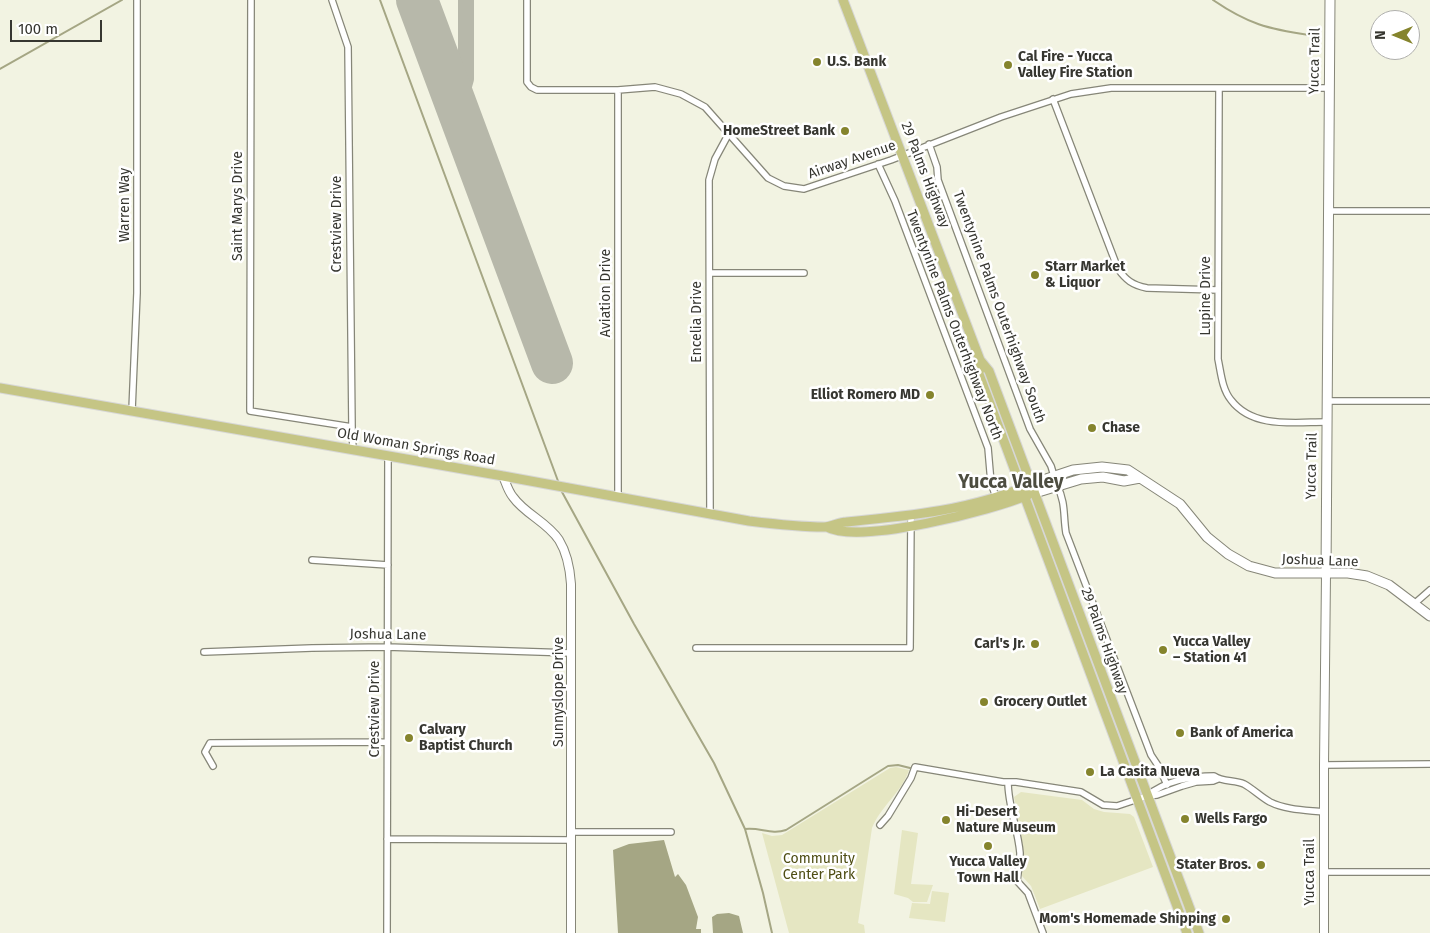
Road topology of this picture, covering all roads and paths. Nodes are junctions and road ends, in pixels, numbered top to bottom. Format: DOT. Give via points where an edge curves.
graph roads {
  1 [pos="138,0"];
  2 [pos="251,0"];
  3 [pos="332,0"];
  4 [pos="527,0"];
  5 [pos="843,0"];
  6 [pos="1330,0"];
  7 [pos="1219,88"];
  8 [pos="1329,88"];
  9 [pos="618,90"];
  10 [pos="1053,99"];
  11 [pos="728,135"];
  12 [pos="929,144"];
  13 [pos="903,155"];
  14 [pos="878,164"];
  15 [pos="1430,211"];
  16 [pos="1328,212"];
  17 [pos="804,273"];
  18 [pos="710,274"];
  19 [pos="1218,290"];
  20 [pos="980,360"];
  21 [pos="0,388"];
  22 [pos="1430,400"];
  23 [pos="1326,401"];
  24 [pos="132,410"];
  25 [pos="1326,422"];
  26 [pos="352,428"];
  27 [pos="354,450"];
  28 [pos="388,456"];
  29 [pos="503,476"];
  30 [pos="1054,476"];
  31 [pos="1140,478"];
  32 [pos="1031,484"];
  33 [pos="1057,485"];
  34 [pos="1023,492"];
  35 [pos="1035,493"];
  36 [pos="618,497"];
  37 [pos="996,497"];
  38 [pos="710,514"];
  39 [pos="911,516"];
  40 [pos="911,526"];
  41 [pos="827,527"];
  42 [pos="312,560"];
  43 [pos="388,564"];
  44 [pos="1326,574"];
  45 [pos="1430,590"];
  46 [pos="1414,604"];
  47 [pos="1430,616"];
  48 [pos="388,647"];
  49 [pos="696,648"];
  50 [pos="204,652"];
  51 [pos="571,653"];
  52 [pos="387,742"];
  53 [pos="1430,764"];
  54 [pos="1324,765"];
  55 [pos="213,766"];
  56 [pos="1218,779"];
  57 [pos="1008,782"];
  58 [pos="1167,785"];
  59 [pos="1146,796"];
  60 [pos="1137,799"];
  61 [pos="1324,812"];
  62 [pos="880,825"];
  63 [pos="671,832"];
  64 [pos="571,836"];
  65 [pos="387,839"];
  66 [pos="1324,872"];
  67 [pos="1430,872"];
  68 [pos="387,933"];
  69 [pos="571,933"];
  70 [pos="1043,933"];
  71 [pos="1187,933"];
  72 [pos="1199,933"];
  73 [pos="1324,933"];
  1 -- 24 [label="street, Warren Way" via="137,293"];
  2 -- 26 [label="street, Saint Marys Drive" via="250,411"];
  3 -- 26 [label="street, Crestview Drive" via="348,47"];
  4 -- 9 [label="street, Airway Avenue" via="528,82 531,87 537,90"];
  5 -- 13 [label="main road, 29 Palms Highway"];
  6 -- 8 [label="main road, Yucca Trail"];
  7 -- 8 [label="street, Airway Avenue"];
  7 -- 10 [label="street, Airway Avenue" via="1111,88"];
  7 -- 19 [label="street, Lupine Drive"];
  8 -- 16 [label="main road, Yucca Trail"];
  9 -- 11 [label="street, Airway Avenue" via="655,87 681,94 705,107"];
  9 -- 36 [label="street, Aviation Drive"];
  10 -- 12 [label="street, Airway Avenue"];
  10 -- 19 [label="street" via="1118,269 1127,281 1147,288"];
  11 -- 14 [label="street, Airway Avenue" via="768,178 795,189 815,186"];
  11 -- 18 [label="street, Encelia Drive" via="715,159 709,180"];
  12 -- 13 [label="street, Airway Avenue"];
  12 -- 30 [label="street, Twentynine Palms Outerhighway South" via="938,180 1028,423 1052,466"];
  13 -- 14 [label="street, Airway Avenue"];
  13 -- 20 [label="main road, 29 Palms Highway"];
  14 -- 37 [label="street, Twentynine Palms Outerhighway North" via="988,448"];
  15 -- 16 [label="street"];
  16 -- 23 [label="main road, Yucca Trail"];
  17 -- 18 [label="street"];
  18 -- 38 [label="street, Encelia Drive"];
  19 -- 25 [label="street, Lupine Drive" via="1218,360 1223,384 1231,400 1243,412 1261,420"];
  20 -- 32 [label="main road, 29 Palms Highway" via="989,371"];
  20 -- 34 [label="main road, 29 Palms Highway" via="979,374"];
  21 -- 24 [label="main road, Old Woman Springs Road"];
  22 -- 23 [label="street"];
  23 -- 25 [label="main road, Yucca Trail"];
  24 -- 27 [label="main road, Old Woman Springs Road"];
  25 -- 44 [label="main road, Yucca Trail"];
  26 -- 27 [label="street, Crestview Drive"];
  27 -- 28 [label="main road, Old Woman Springs Road"];
  28 -- 29 [label="main road, Old Woman Springs Road"];
  28 -- 43 [label="street, Crestview Drive"];
  29 -- 36 [label="main road, Old Woman Springs Road"];
  29 -- 51 [label="street, Sunnyslope Drive" via="512,497 547,526 564,550 570,569"];
  30 -- 31 [label="main road, Joshua Lane" via="1102,467 1128,470"];
  30 -- 32 [label="main road, Joshua Lane"];
  31 -- 33 [label="main road" via="1124,481 1081,479"];
  31 -- 44 [label="main road, Joshua Lane" via="1180,504 1207,537 1249,566 1275,574"];
  32 -- 34 [label="main road, Old Woman Springs Road"];
  32 -- 35 [label="main road, 29 Palms Highway"];
  33 -- 35 [label="main road"];
  33 -- 58 [label="street" via="1065,506 1066,533 1151,755"];
  34 -- 35 [label="main road, Old Woman Springs Road"];
  34 -- 37 [label="main road, Old Woman Springs Road"];
  34 -- 40 [label="main road, Old Woman Springs Road" via="958,517"];
  34 -- 60 [label="main road, 29 Palms Highway"];
  35 -- 59 [label="main road, 29 Palms Highway"];
  36 -- 38 [label="main road, Old Woman Springs Road"];
  37 -- 39 [label="main road, Old Woman Springs Road"];
  38 -- 41 [label="main road, Old Woman Springs Road" via="786,526"];
  39 -- 40 [label="street"];
  39 -- 41 [label="main road, Old Woman Springs Road" via="843,522"];
  40 -- 41 [label="main road, Old Woman Springs Road" via="856,532 835,532"];
  40 -- 49 [label="street" via="910,648"];
  42 -- 43 [label="street"];
  43 -- 48 [label="street, Crestview Drive"];
  44 -- 46 [label="main road, Joshua Lane" via="1367,576 1389,585"];
  44 -- 54 [label="street, Yucca Trail"];
  45 -- 46 [label="street"];
  46 -- 47 [label="main road, Joshua Lane"];
  48 -- 50 [label="street, Joshua Lane"];
  48 -- 51 [label="street, Joshua Lane"];
  48 -- 52 [label="street, Crestview Drive"];
  51 -- 64 [label="street, Sunnyslope Drive"];
  52 -- 55 [label="street" via="210,743 205,752"];
  52 -- 65 [label="street, Crestview Drive"];
  53 -- 54 [label="street"];
  54 -- 61 [label="street, Yucca Trail"];
  56 -- 58 [label="street" via="1204,776"];
  56 -- 59 [label="street"];
  56 -- 61 [label="street" via="1244,784 1267,800 1286,807"];
  57 -- 60 [label="street" via="1081,792 1103,805 1117,806"];
  57 -- 62 [label="street" via="915,767"];
  57 -- 70 [label="street" via="1020,856 1017,881 1028,893"];
  58 -- 59 [label="street"];
  59 -- 60 [label="street"];
  59 -- 72 [label="main road, 29 Palms Highway"];
  60 -- 71 [label="main road, 29 Palms Highway"];
  61 -- 66 [label="street, Yucca Trail"];
  63 -- 64 [label="street"];
  64 -- 65 [label="street"];
  64 -- 69 [label="street, Sunnyslope Drive"];
  65 -- 68 [label="street, Crestview Drive"];
  66 -- 67 [label="street"];
  66 -- 73 [label="street, Yucca Trail"];
}
